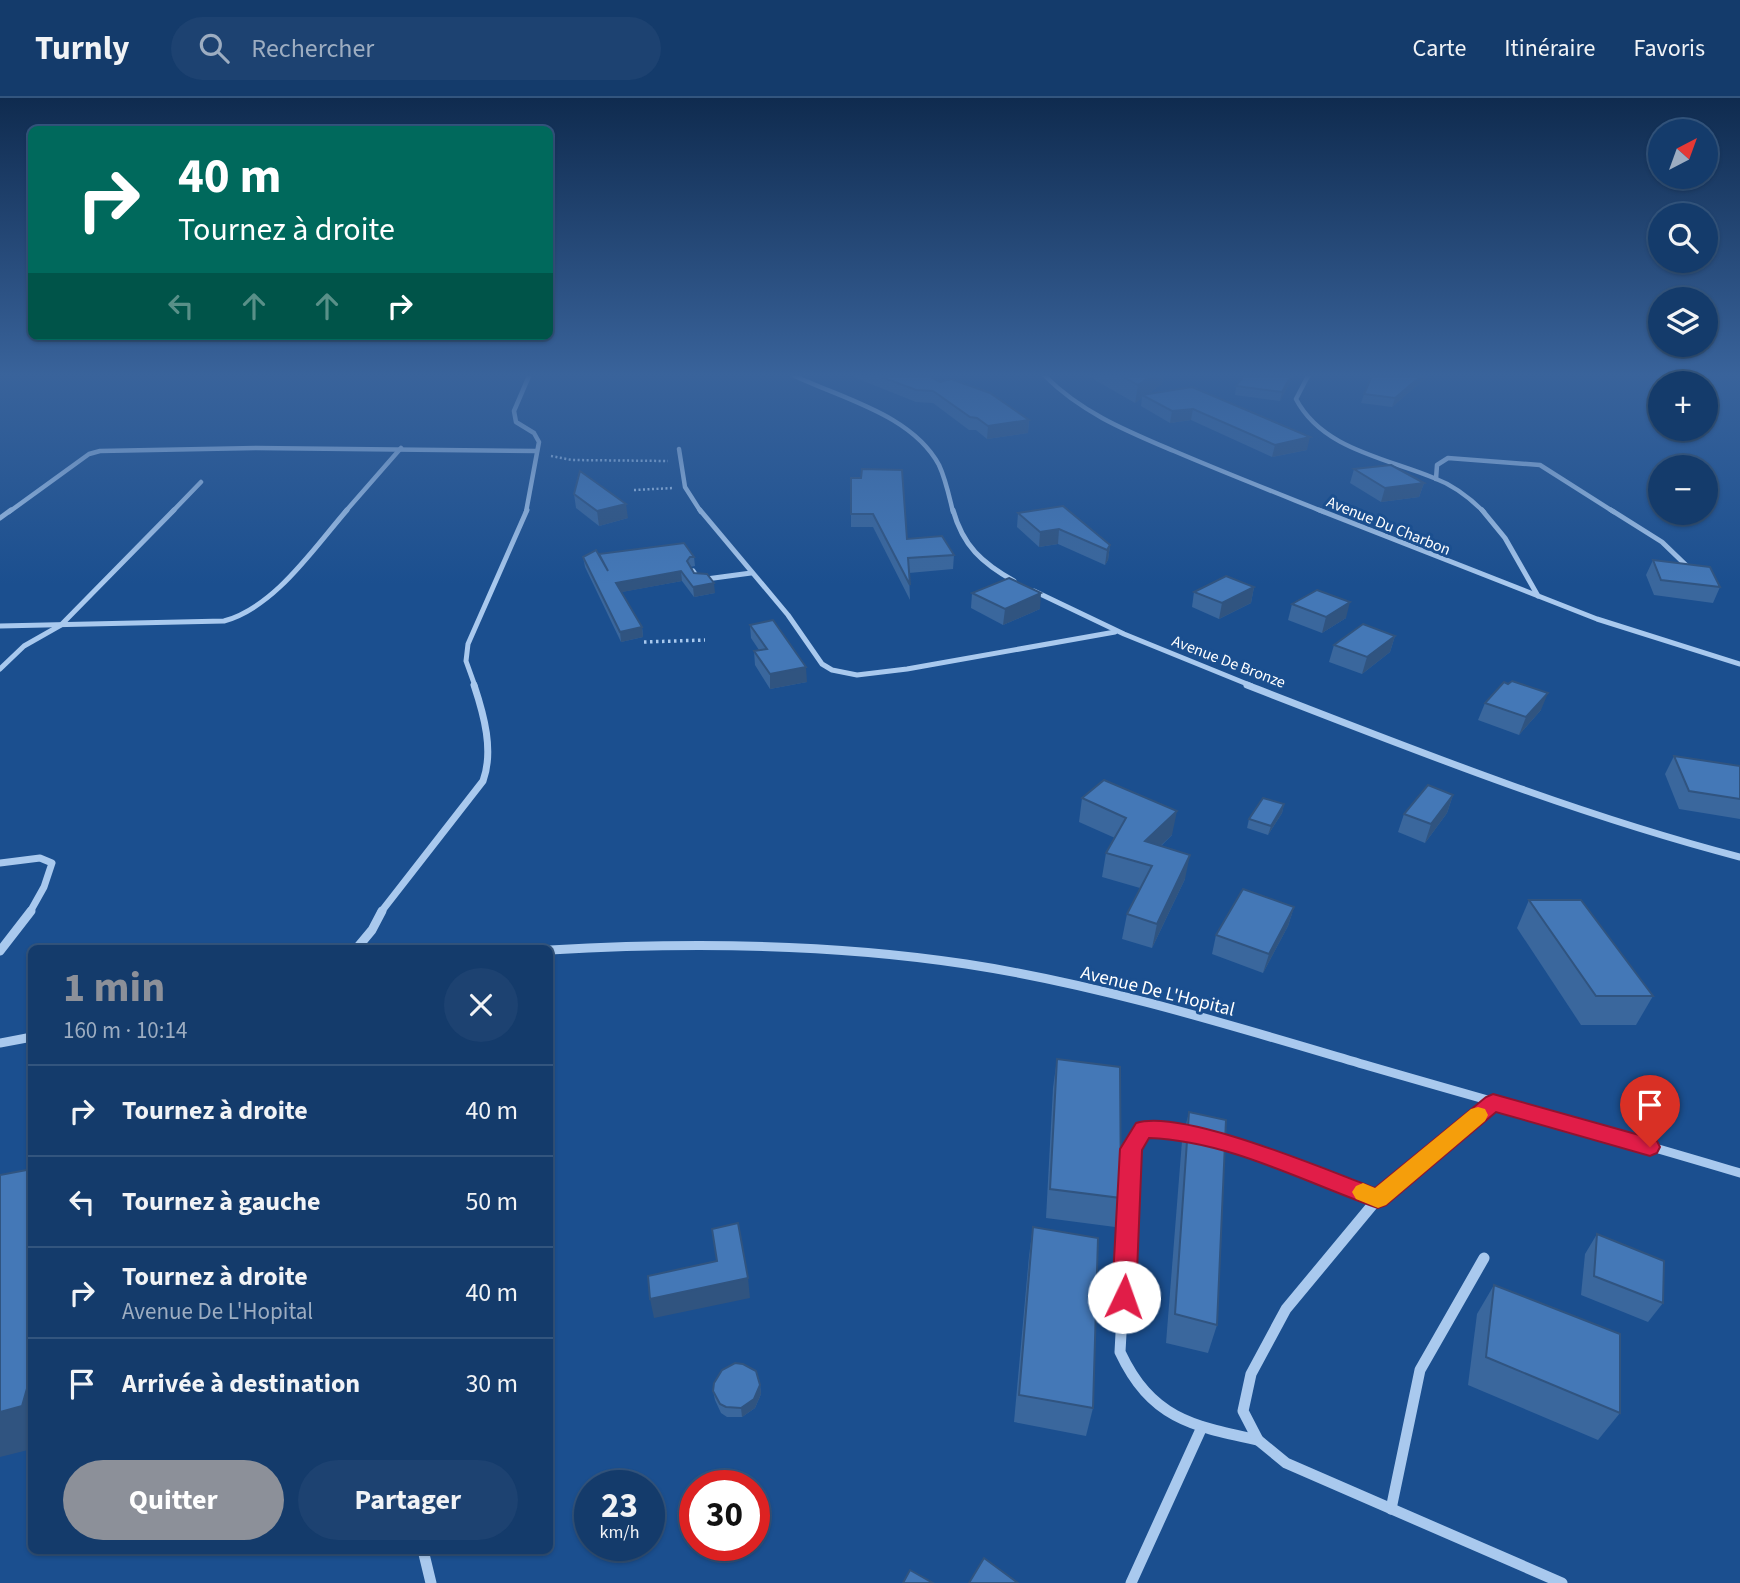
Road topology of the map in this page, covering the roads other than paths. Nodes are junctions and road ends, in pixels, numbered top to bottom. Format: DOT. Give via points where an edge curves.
graph roads {
  1 [pos="539,445"];
  2 [pos="923,445"];
  3 [pos="1161,445"];
  4 [pos="1349,445"];
  5 [pos="401,448"];
  6 [pos="679,449"];
  7 [pos="537,451"];
  8 [pos="1436,479"];
  9 [pos="201,482"];
  10 [pos="0,519"];
  11 [pos="693,571"];
  12 [pos="751,573"];
  13 [pos="1694,573"];
  14 [pos="1538,597"];
  15 [pos="61,625"];
  16 [pos="0,626"];
  17 [pos="1116,632"];
  18 [pos="1740,664"];
  19 [pos="0,669"];
  20 [pos="1740,857"];
  21 [pos="0,863"];
  22 [pos="360,945"];
  23 [pos="553,950"];
  24 [pos="0,951"];
  25 [pos="28,1038"];
  26 [pos="0,1043"];
  27 [pos="1493,1102"];
  28 [pos="1740,1173"];
  29 [pos="1378,1199"];
  30 [pos="1484,1258"];
  31 [pos="1202,1427"];
  32 [pos="1258,1440"];
  33 [pos="1391,1509"];
  34 [pos="424,1554"];
  35 [pos="431,1583"];
  36 [pos="1131,1583"];
  37 [pos="1562,1583"];
  1 -- 7 [label="street"];
  2 -- 17 [label="street, Avenue De Bronze" via="944,476 956,529 977,559"];
  3 -- 14 [label="street, Avenue Du Charbon"];
  4 -- 8 [label="street"];
  5 -- 7 [label="street"];
  5 -- 10 [label="street" via="100,451 89,454"];
  5 -- 15 [label="street" via="278,588 246,616 224,621"];
  6 -- 12 [label="street" via="685,487"];
  7 -- 22 [label="street" via="521,527 468,644 466,661 478,696 489,765 465,807 385,905"];
  8 -- 13 [label="street" via="1437,465 1447,458 1540,465 1662,542"];
  8 -- 14 [label="street" via="1480,508 1500,528"];
  9 -- 15 [label="street"];
  11 -- 12 [label="street" via="699,580"];
  12 -- 17 [label="street" via="822,664 845,675 906,669"];
  14 -- 18 [label="street, Avenue Du Charbon" via="1689,651"];
  15 -- 16 [label="street"];
  15 -- 19 [label="street" via="24,646"];
  17 -- 20 [label="street, Avenue De Bronze" via="1597,816"];
  21 -- 24 [label="street" via="40,858 52,863 48,884"];
  23 -- 27 [label="street, Avenue De L'Hopital" via="713,945 857,953 1032,975 1192,1014"];
  25 -- 26 [label="street"];
  27 -- 28 [label="street, Avenue De L'Hopital"];
  27 -- 29 [label="street"];
  29 -- 31 [label="street" via="1252,1151 1176,1131 1143,1129 1136,1137 1131,1149 1121,1352 1133,1379 1150,1399"];
  29 -- 32 [label="street" via="1286,1309 1251,1374 1243,1411"];
  30 -- 33 [label="street" via="1419,1370"];
  31 -- 32 [label="street"];
  31 -- 36 [label="street"];
  32 -- 33 [label="street" via="1286,1463"];
  33 -- 37 [label="street"];
  34 -- 35 [label="street"];
}
